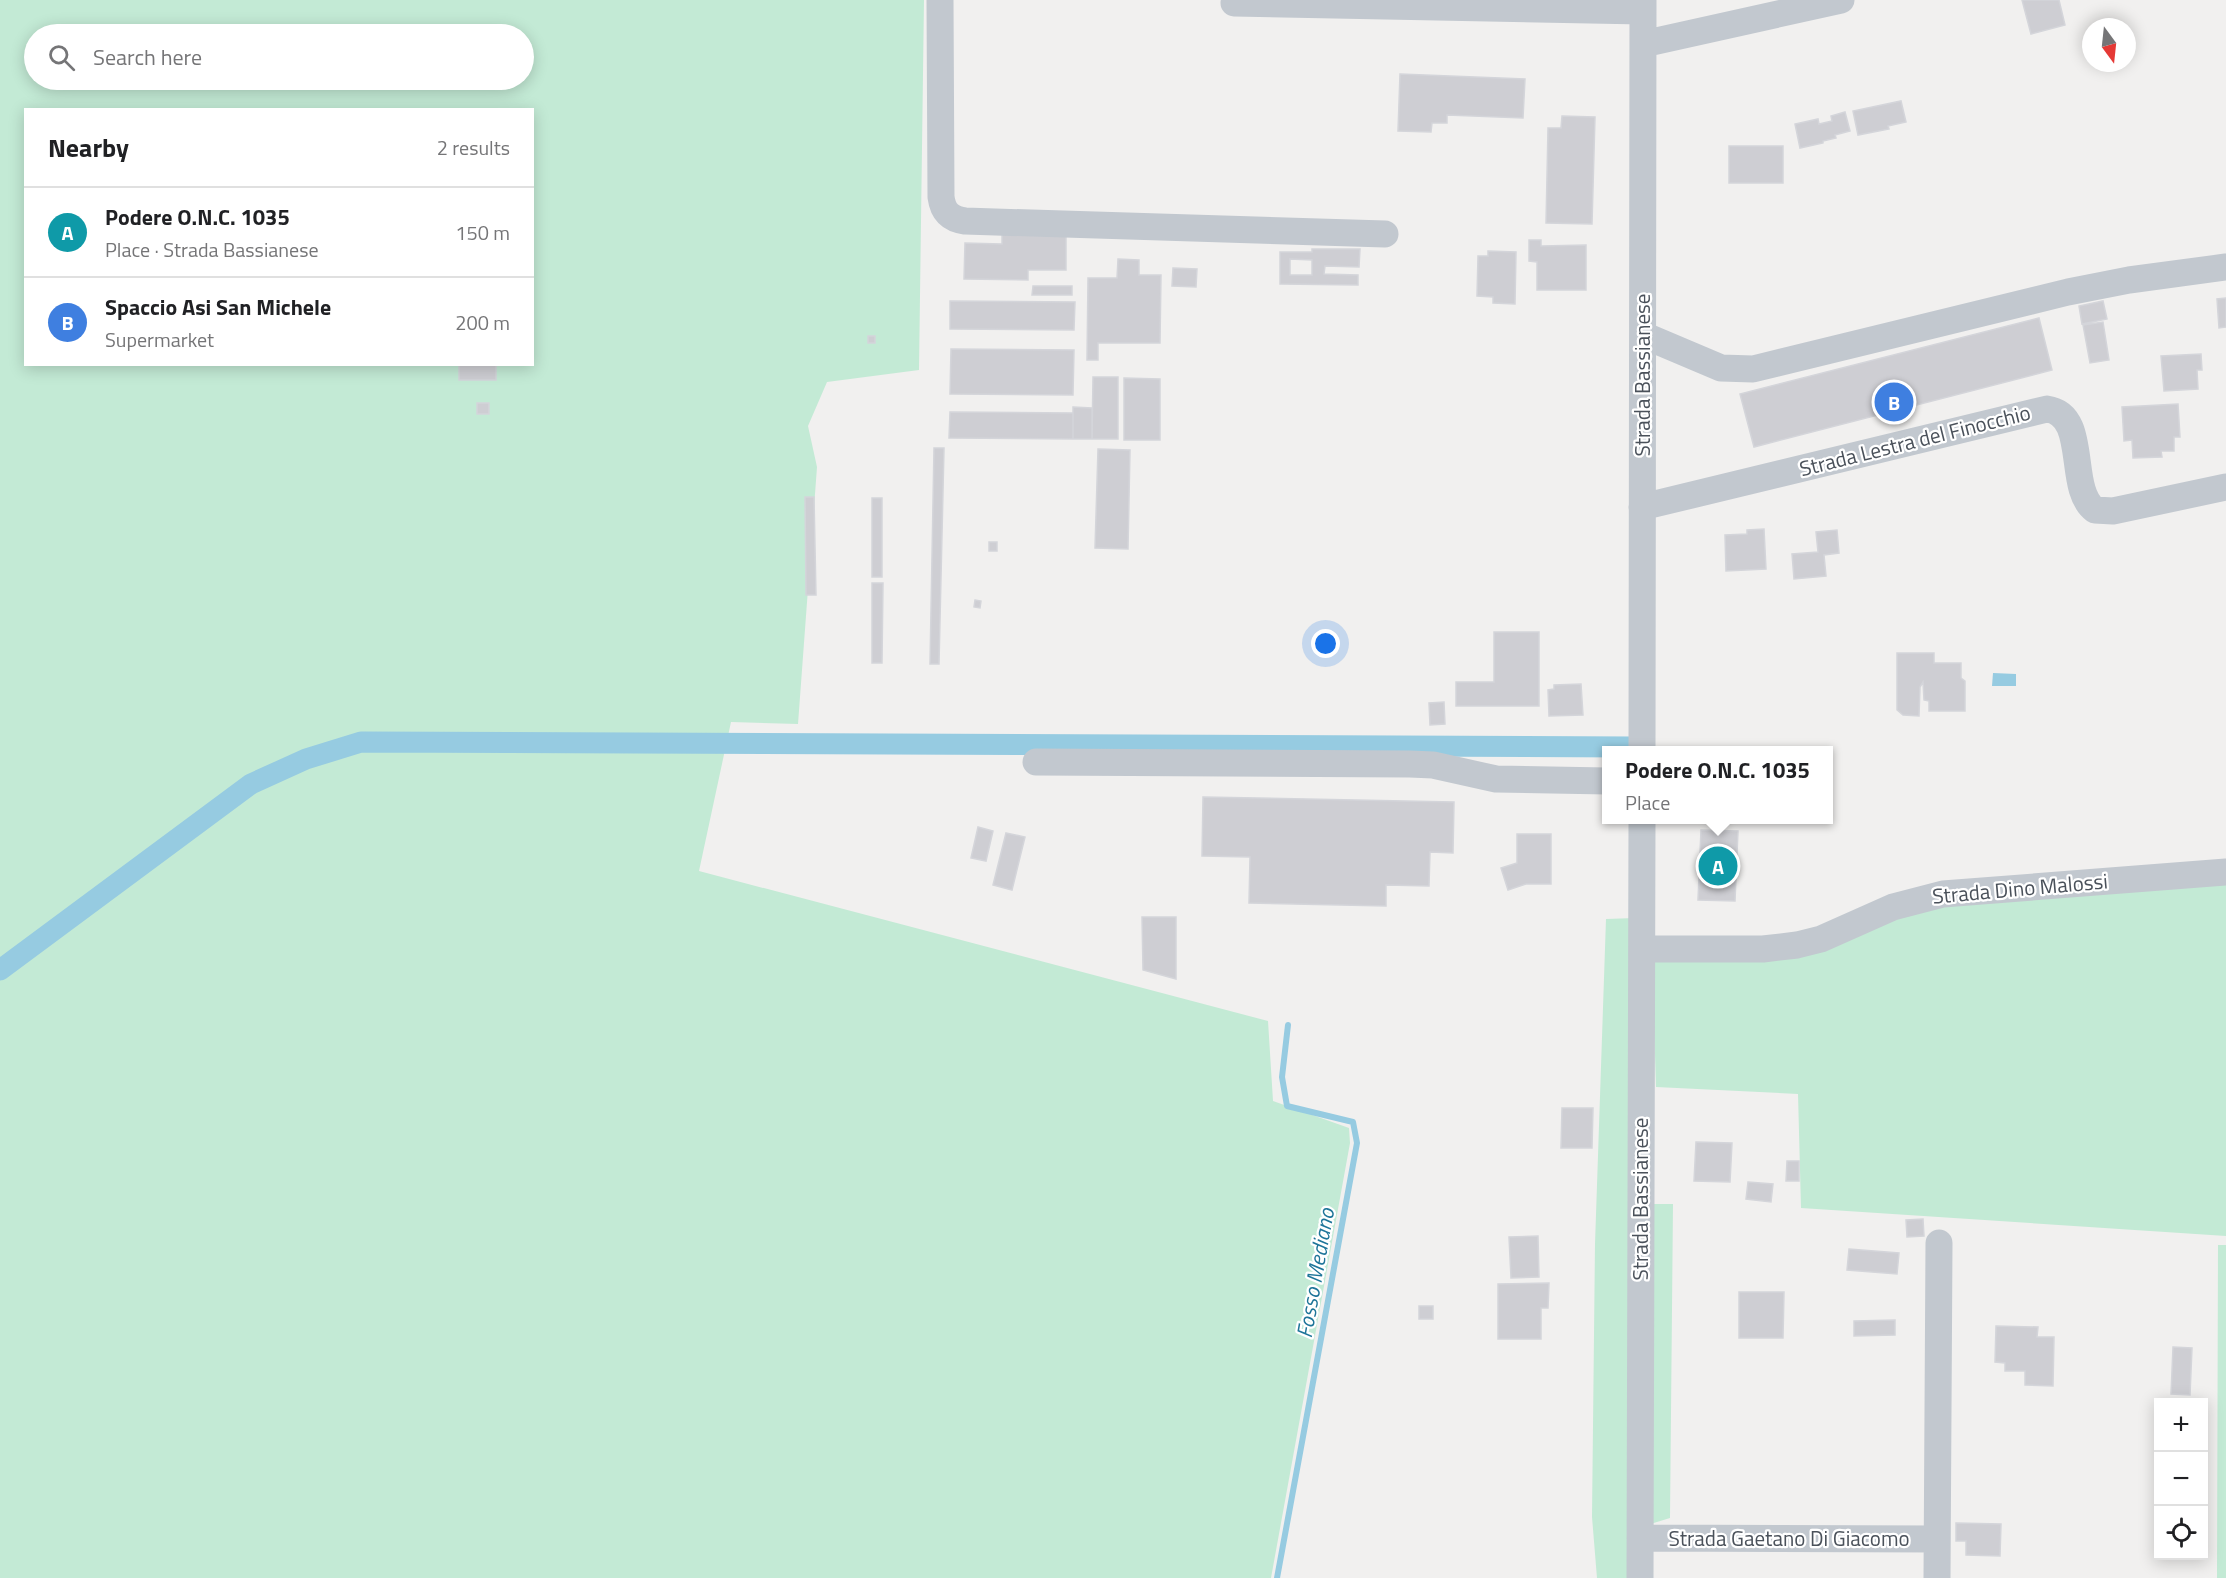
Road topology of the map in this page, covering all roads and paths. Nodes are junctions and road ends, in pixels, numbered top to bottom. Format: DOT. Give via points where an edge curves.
graph roads {
  1 [pos="940,0"];
  2 [pos="1841,0"];
  3 [pos="1234,3"];
  4 [pos="1643,6"];
  5 [pos="1643,44"];
  6 [pos="1385,234"];
  7 [pos="2226,267"];
  8 [pos="1643,335"];
  9 [pos="2226,487"];
  10 [pos="1642,507"];
  11 [pos="1642,746"];
  12 [pos="1036,762"];
  13 [pos="1602,781"];
  14 [pos="1642,824"];
  15 [pos="2226,872"];
  16 [pos="1642,949"];
  17 [pos="1939,1243"];
  18 [pos="1640,1538"];
  19 [pos="1937,1539"];
  20 [pos="1640,1578"];
  21 [pos="1937,1578"];
  1 -- 6 [label="street" via="941,197 944,209 953,218"];
  2 -- 5 [label="street"];
  3 -- 4 [label="street"];
  4 -- 5 [label="street, Strada Bassianese"];
  5 -- 8 [label="street, Strada Bassianese"];
  7 -- 8 [label="street" via="2067,292 1753,369 1721,368"];
  8 -- 10 [label="street, Strada Bassianese"];
  9 -- 10 [label="street, Strada Lestra del Finocchio" via="2113,511 2095,510 2085,498 2068,422 2059,412 2047,409"];
  10 -- 11 [label="street, Strada Bassianese"];
  12 -- 13 [label="street" via="1410,764 1496,779"];
  14 -- 16 [label="street, Strada Bassianese"];
  15 -- 16 [label="street, Strada Dino Malossi" via="1943,894 1902,904 1821,939 1782,948"];
  16 -- 18 [label="street, Strada Bassianese"];
  17 -- 19 [label="street, Strada Gaetano Di Giacomo"];
  18 -- 19 [label="street, Strada Gaetano Di Giacomo"];
  18 -- 20 [label="street, Strada Bassianese"];
  19 -- 21 [label="street, Strada Gaetano Di Giacomo"];
}
